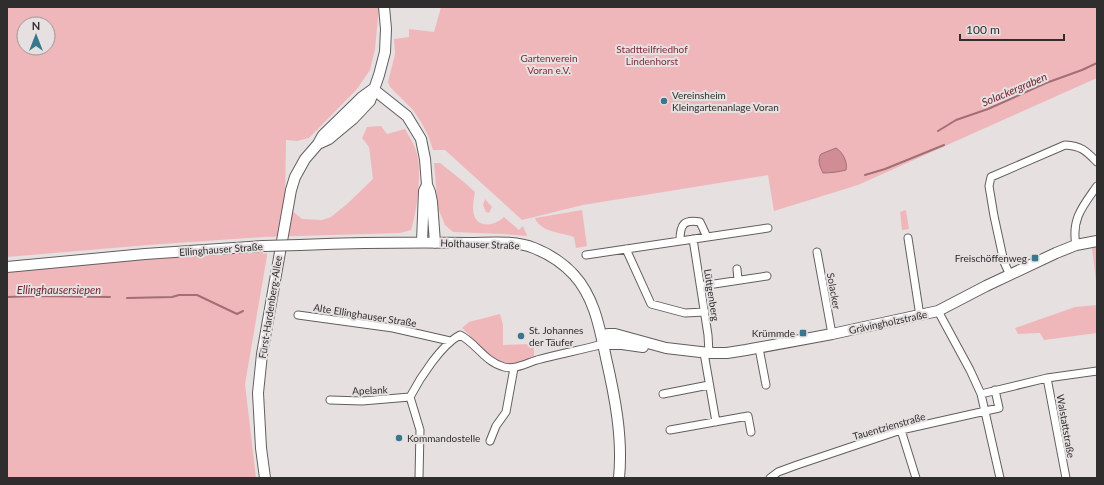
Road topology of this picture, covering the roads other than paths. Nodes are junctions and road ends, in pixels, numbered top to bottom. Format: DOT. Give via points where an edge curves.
graph roads {
  1 [pos="384,7"];
  2 [pos="373,89"];
  3 [pos="1097,162"];
  4 [pos="427,185"];
  5 [pos="1097,186"];
  6 [pos="768,228"];
  7 [pos="707,237"];
  8 [pos="908,238"];
  9 [pos="693,239"];
  10 [pos="680,241"];
  11 [pos="1097,241"];
  12 [pos="422,242"];
  13 [pos="435,243"];
  14 [pos="1076,245"];
  15 [pos="626,249"];
  16 [pos="817,252"];
  17 [pos="586,255"];
  18 [pos="7,267"];
  19 [pos="737,269"];
  20 [pos="1010,275"];
  21 [pos="767,276"];
  22 [pos="738,280"];
  23 [pos="701,286"];
  24 [pos="938,311"];
  25 [pos="705,312"];
  26 [pos="298,315"];
  27 [pos="920,316"];
  28 [pos="832,334"];
  29 [pos="602,339"];
  30 [pos="450,341"];
  31 [pos="759,348"];
  32 [pos="707,353"];
  33 [pos="514,368"];
  34 [pos="1097,371"];
  35 [pos="1047,378"];
  36 [pos="709,385"];
  37 [pos="766,385"];
  38 [pos="995,390"];
  39 [pos="664,394"];
  40 [pos="981,394"];
  41 [pos="410,397"];
  42 [pos="330,400"];
  43 [pos="985,412"];
  44 [pos="716,422"];
  45 [pos="670,430"];
  46 [pos="902,430"];
  47 [pos="751,432"];
  48 [pos="490,441"];
  49 [pos="265,478"];
  50 [pos="419,478"];
  51 [pos="619,478"];
  52 [pos="770,478"];
  53 [pos="916,478"];
  54 [pos="1000,478"];
  55 [pos="1066,478"];
  1 -- 2 [label="main road" via="385,52"];
  2 -- 4 [label="main road, Holthauser Straße" via="407,116 417,132 426,159"];
  2 -- 49 [label="main road, Fürst-Hardenberg-Allee" via="365,107 329,139 318,144 295,177 291,190 262,354 258,393"];
  3 -- 20 [label="street" via="1083,149 1065,145 991,177 989,186 998,238"];
  4 -- 12 [label="main road, Holthauser Straße" via="424,191"];
  4 -- 13 [label="main road, Holthauser Straße" via="432,202"];
  5 -- 14 [label="street" via="1078,214 1074,234"];
  6 -- 7 [label="street"];
  7 -- 9 [label="street"];
  7 -- 10 [label="street" via="700,222 690,220 680,230"];
  8 -- 27 [label="street"];
  9 -- 10 [label="street"];
  9 -- 23 [label="street, Lüttgenberg"];
  10 -- 15 [label="street"];
  11 -- 14 [label="main road, Grävingholzstraße"];
  12 -- 13 [label="main road, Ellinghauser Straße"];
  12 -- 18 [label="main road, Ellinghauser Straße, bridge" via="263,246"];
  13 -- 29 [label="main road, Holthauser Straße" via="518,244 545,254 575,276 588,294"];
  14 -- 20 [label="main road, Grävingholzstraße"];
  15 -- 17 [label="street"];
  15 -- 25 [label="street" via="651,304 685,313"];
  16 -- 28 [label="street, Solacker"];
  19 -- 22 [label="street"];
  20 -- 24 [label="main road, Grävingholzstraße"];
  21 -- 22 [label="street"];
  22 -- 23 [label="street"];
  23 -- 25 [label="street, Lüttgenberg"];
  24 -- 27 [label="main road, Grävingholzstraße"];
  24 -- 40 [label="street"];
  25 -- 32 [label="street, Lüttgenberg" via="710,348"];
  26 -- 30 [label="street, Alte Ellinghauser Straße" via="393,328"];
  27 -- 28 [label="main road, Grävingholzstraße"];
  28 -- 31 [label="main road, Grävingholzstraße"];
  29 -- 32 [label="main road, Grävingholzstraße" via="654,349"];
  29 -- 33 [label="street"];
  29 -- 51 [label="main road" via="616,405 620,448"];
  30 -- 33 [label="street, Alte Ellinghauser Straße" via="460,335 469,340 487,358 504,367"];
  30 -- 41 [label="street" via="428,368"];
  31 -- 32 [label="main road, Grävingholzstraße"];
  31 -- 37 [label="street"];
  32 -- 36 [label="street, Lüttgenberg"];
  33 -- 48 [label="street" via="506,412"];
  34 -- 35 [label="street"];
  35 -- 38 [label="street"];
  35 -- 55 [label="street, Walstattstraße"];
  36 -- 39 [label="street"];
  36 -- 44 [label="street, Lüttgenberg"];
  38 -- 40 [label="street"];
  38 -- 43 [label="street, Tauentzienstraße" via="1000,408"];
  40 -- 43 [label="street"];
  41 -- 42 [label="street, Apelank" via="368,401"];
  41 -- 50 [label="street" via="420,430"];
  43 -- 46 [label="street, Tauentzienstraße"];
  43 -- 54 [label="street"];
  44 -- 45 [label="street"];
  44 -- 47 [label="street" via="748,416"];
  46 -- 52 [label="street, Tauentzienstraße" via="797,465"];
  46 -- 53 [label="street"];
}
